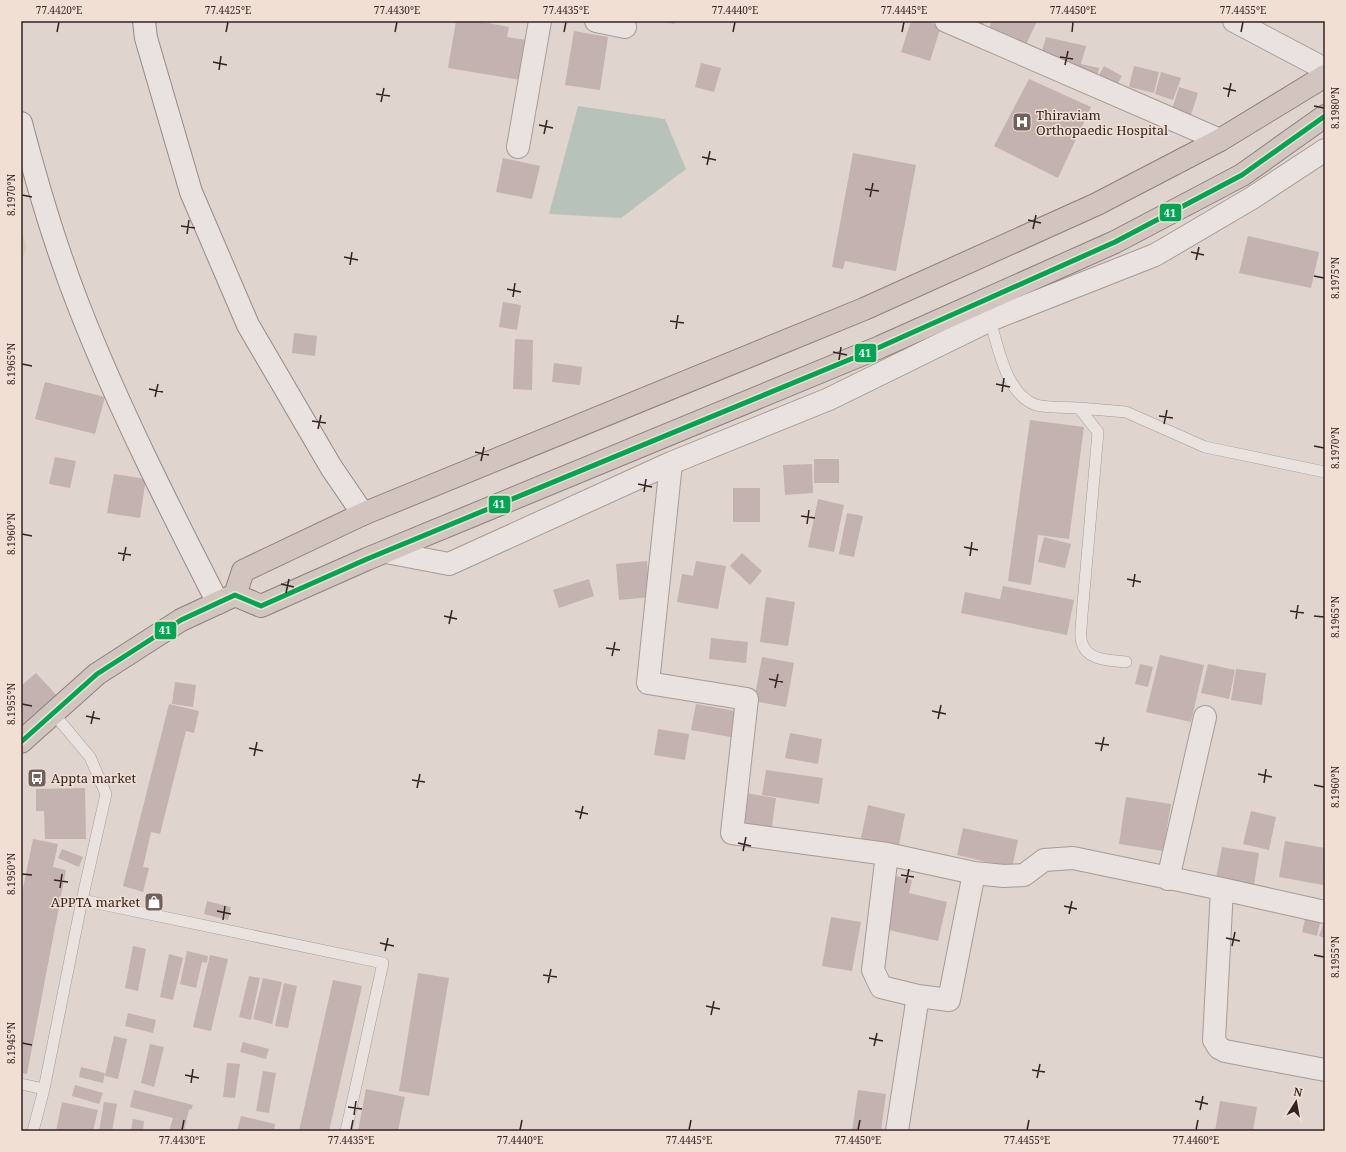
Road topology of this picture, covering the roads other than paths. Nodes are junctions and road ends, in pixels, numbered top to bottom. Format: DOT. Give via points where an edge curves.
graph roads {
  1 [pos="144,21"];
  2 [pos="540,21"];
  3 [pos="596,21"];
  4 [pos="946,21"];
  5 [pos="1234,21"];
  6 [pos="625,27"];
  7 [pos="1325,69"];
  8 [pos="1325,76"];
  9 [pos="1325,116"];
  10 [pos="21,123"];
  11 [pos="1220,140"];
  12 [pos="518,147"];
  13 [pos="1325,150"];
  14 [pos="990,320"];
  15 [pos="1079,408"];
  16 [pos="671,463"];
  17 [pos="1325,472"];
  18 [pos="363,514"];
  19 [pos="386,552"];
  20 [pos="226,599"];
  21 [pos="1126,662"];
  22 [pos="53,713"];
  23 [pos="1204,717"];
  24 [pos="21,742"];
  25 [pos="887,854"];
  26 [pos="974,873"];
  27 [pos="1168,879"];
  28 [pos="1222,888"];
  29 [pos="82,900"];
  30 [pos="1325,912"];
  31 [pos="918,996"];
  32 [pos="1325,1070"];
  33 [pos="21,1084"];
  34 [pos="44,1089"];
  35 [pos="33,1131"];
  36 [pos="346,1131"];
  37 [pos="897,1131"];
  1 -- 18 [label="street" via="146,38 191,192 248,325 330,467"];
  2 -- 12 [label="street"];
  3 -- 6 [label="street"];
  4 -- 11 [label="street"];
  5 -- 7 [label="street"];
  8 -- 11 [label="highway"];
  9 -- 19 [label="highway" via="1242,176 1115,242 880,347"];
  10 -- 20 [label="street" via="39,190 78,304 141,450"];
  11 -- 18 [label="highway" via="1097,204 864,309"];
  13 -- 14 [label="street" via="1252,198 1155,255"];
  14 -- 15 [label="lane" via="1009,380 1020,395 1036,404"];
  14 -- 16 [label="street" via="829,399"];
  15 -- 17 [label="lane" via="1126,412 1205,447"];
  15 -- 21 [label="lane" via="1098,432 1082,643 1090,656"];
  16 -- 19 [label="street" via="448,564"];
  16 -- 25 [label="street" via="648,683 747,699 732,833"];
  18 -- 20 [label="highway" via="242,572"];
  19 -- 20 [label="highway" via="261,606"];
  20 -- 22 [label="highway" via="181,620 97,674"];
  22 -- 24 [label="highway"];
  22 -- 29 [label="lane" via="90,757 106,794"];
  23 -- 27 [label="street"];
  25 -- 26 [label="street"];
  25 -- 31 [label="street" via="873,970 881,988"];
  26 -- 27 [label="street" via="1024,875 1044,860 1073,858"];
  26 -- 31 [label="street" via="949,1000"];
  27 -- 28 [label="street"];
  28 -- 30 [label="street"];
  28 -- 32 [label="street" via="1214,1040 1219,1048 1225,1051"];
  29 -- 34 [label="lane"];
  29 -- 36 [label="lane" via="383,963"];
  31 -- 37 [label="street"];
  33 -- 34 [label="lane"];
  34 -- 35 [label="lane"];
}
